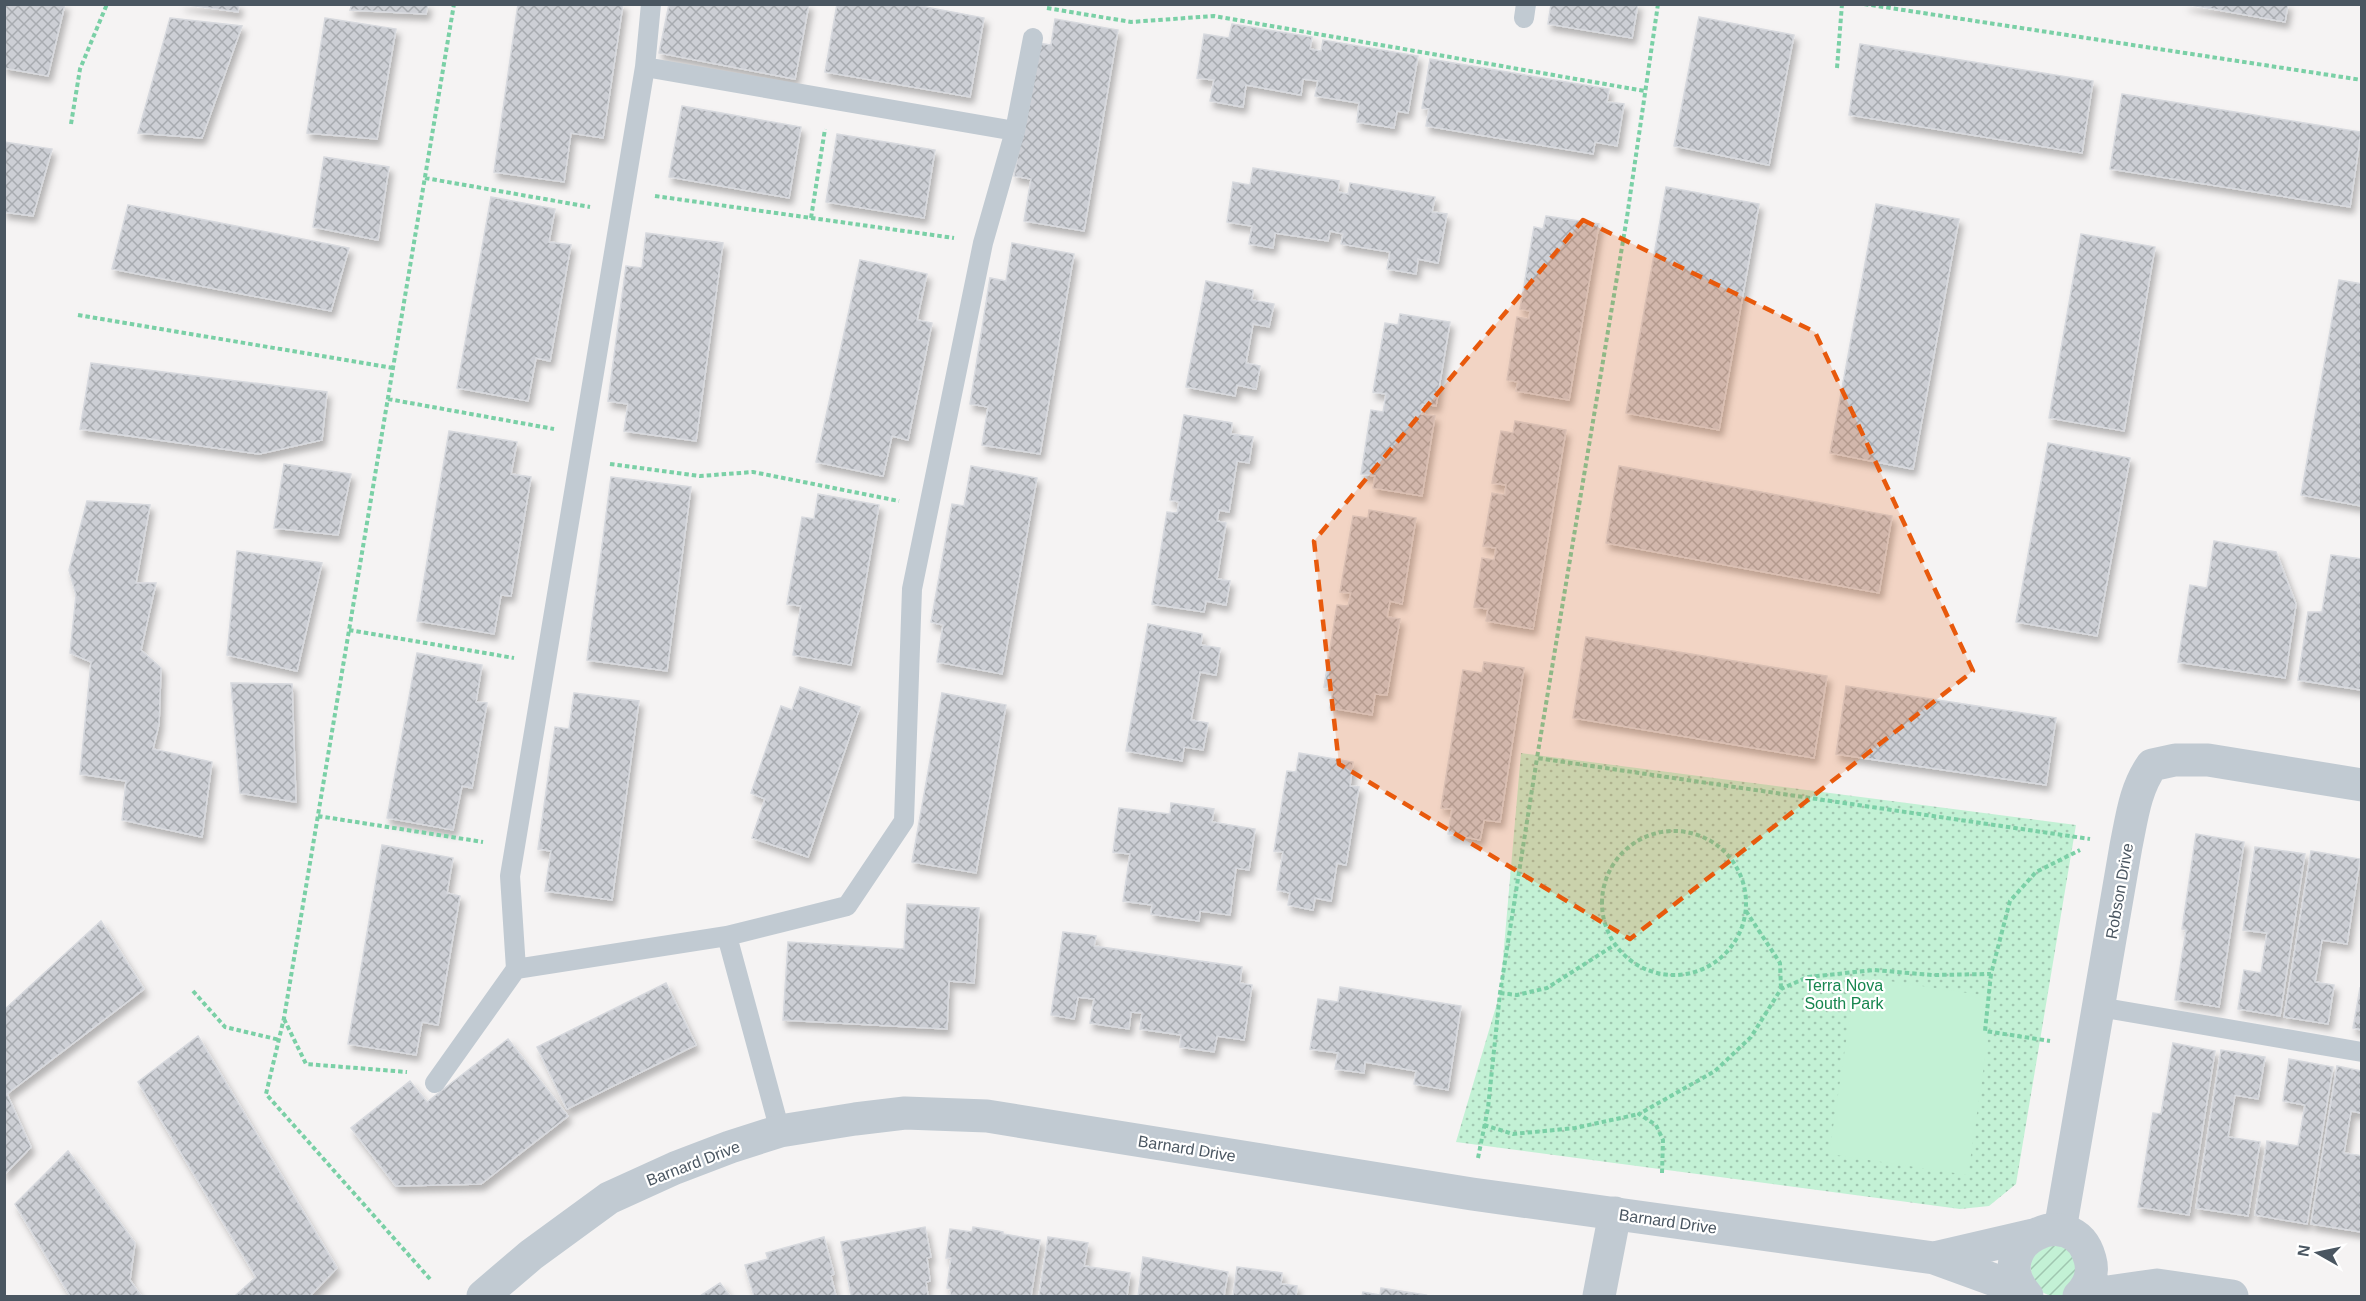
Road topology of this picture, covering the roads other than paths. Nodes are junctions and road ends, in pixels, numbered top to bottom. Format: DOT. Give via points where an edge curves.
graph roads {
  1 [pos="651,4"];
  2 [pos="1033,38"];
  3 [pos="645,67"];
  4 [pos="1015,131"];
  5 [pos="2361,785"];
  6 [pos="727,936"];
  7 [pos="516,969"];
  8 [pos="2099,1007"];
  9 [pos="2361,1052"];
  10 [pos="437,1078"];
  11 [pos="780,1131"];
  12 [pos="1615,1214"];
  13 [pos="2047,1232"];
  14 [pos="2089,1253"];
  15 [pos="1934,1258"];
  16 [pos="2157,1285"];
  17 [pos="2024,1293"];
  18 [pos="483,1296"];
  19 [pos="1599,1296"];
  20 [pos="2080,1296"];
  21 [pos="2232,1296"];
  1 -- 3 [label="lane"];
  2 -- 4 [label="lane"];
  3 -- 4 [label="lane"];
  3 -- 7 [label="lane" via="514,848 510,876"];
  4 -- 6 [label="lane" via="983,243 912,589 904,821 847,906"];
  5 -- 8 [label="street, Robson Drive" via="2208,760 2152,765 2135,800"];
  6 -- 7 [label="lane"];
  6 -- 11 [label="lane"];
  7 -- 10 [label="lane"];
  8 -- 9 [label="lane"];
  8 -- 13 [label="street, Robson Drive"];
  11 -- 12 [label="street, Barnard Drive" via="905,1113 987,1116"];
  11 -- 18 [label="street, Barnard Drive" via="675,1168 609,1198"];
  12 -- 15 [label="street, Barnard Drive"];
  12 -- 19 [label="street"];
  13 -- 14 [label="street" via="2072,1234"];
  13 -- 15 [label="street, Barnard Drive"];
  13 -- 17 [label="street" via="2024,1243 2017,1254 2016,1279"];
  14 -- 16 [label="street"];
  14 -- 20 [label="street" via="2091,1275"];
  15 -- 17 [label="street, Barnard Drive"];
  16 -- 20 [label="street"];
  16 -- 21 [label="street"];
}
